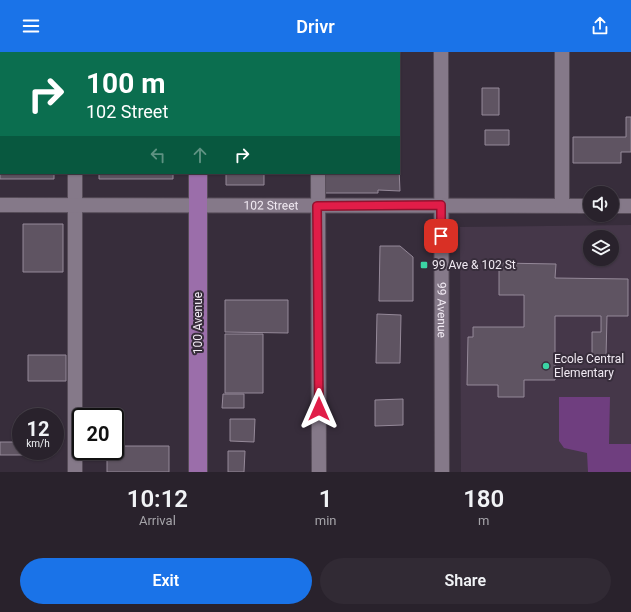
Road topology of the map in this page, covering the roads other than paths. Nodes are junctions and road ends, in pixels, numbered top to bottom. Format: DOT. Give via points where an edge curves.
graph roads {
  1 [pos="441,52"];
  2 [pos="562,52"];
  3 [pos="75,174"];
  4 [pos="198,174"];
  5 [pos="318,174"];
  6 [pos="0,205"];
  7 [pos="198,205"];
  8 [pos="441,205"];
  9 [pos="75,206"];
  10 [pos="317,206"];
  11 [pos="562,206"];
  12 [pos="583,206"];
  13 [pos="619,206"];
  14 [pos="631,206"];
  15 [pos="75,472"];
  16 [pos="198,472"];
  17 [pos="319,472"];
  18 [pos="442,472"];
  1 -- 8 [label="street, 99 Avenue"];
  2 -- 11 [label="street"];
  3 -- 9 [label="street"];
  4 -- 7 [label="main road, 100 Avenue"];
  5 -- 10 [label="street"];
  6 -- 9 [label="street, 102 Street"];
  7 -- 9 [label="street, 102 Street"];
  7 -- 10 [label="street, 102 Street"];
  7 -- 16 [label="main road, 100 Avenue"];
  8 -- 10 [label="street, 102 Street"];
  8 -- 11 [label="street, 102 Street"];
  8 -- 18 [label="street, 99 Avenue"];
  9 -- 15 [label="street"];
  10 -- 17 [label="street"];
  11 -- 12 [label="street, 102 Street"];
  13 -- 14 [label="street"];
}
